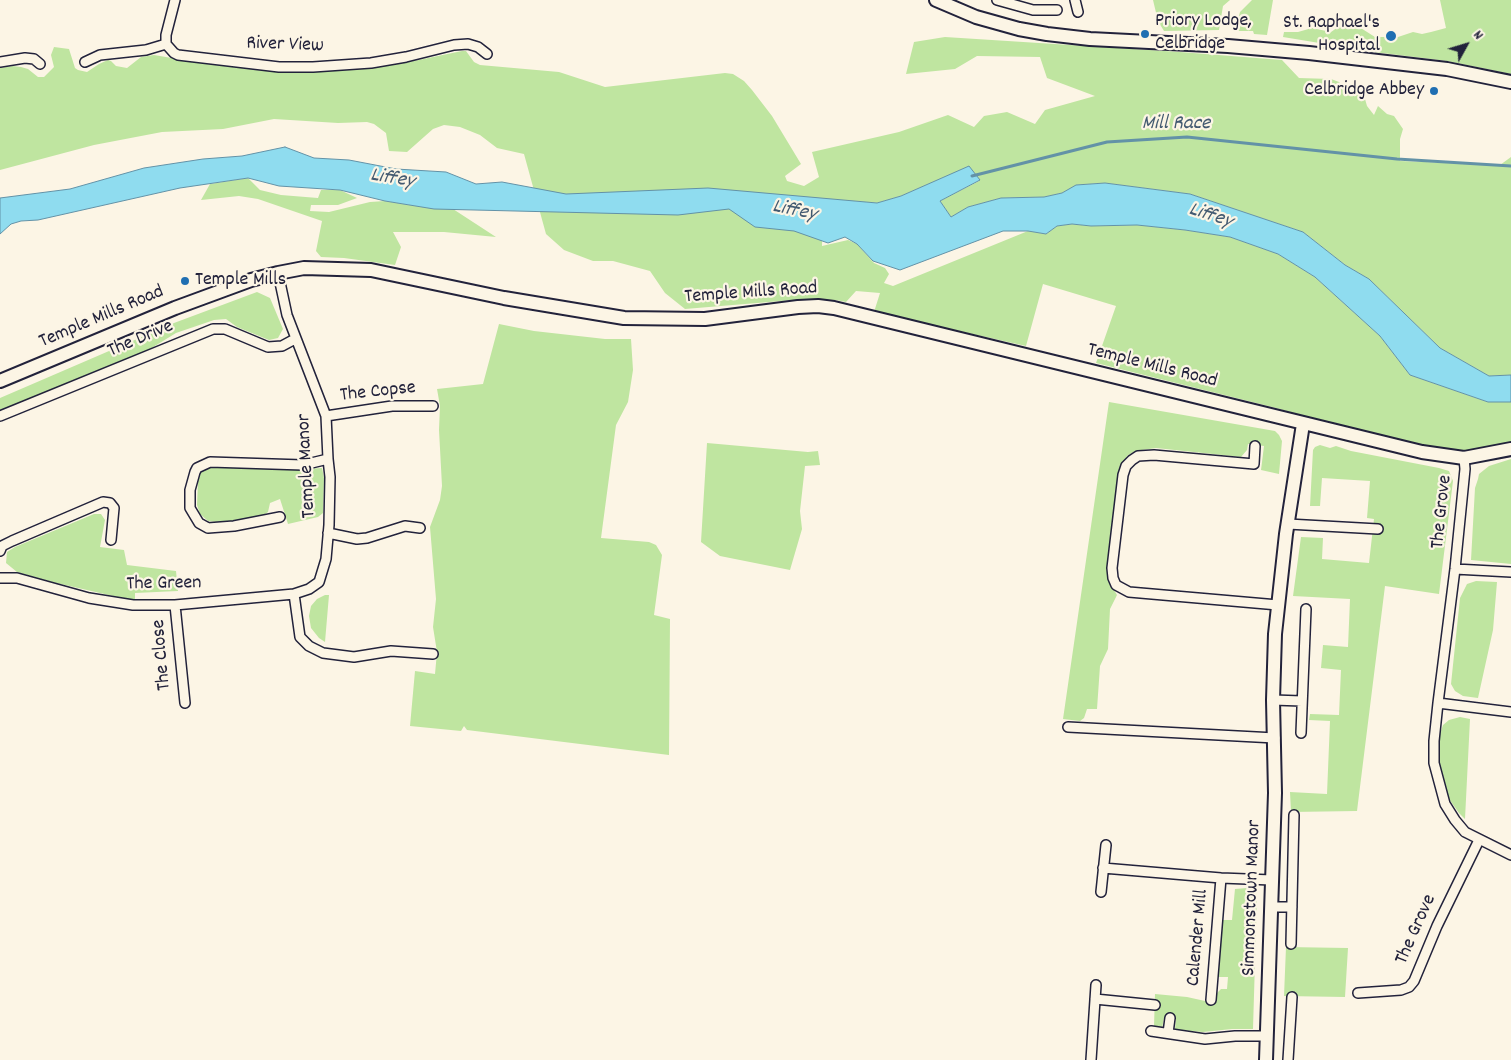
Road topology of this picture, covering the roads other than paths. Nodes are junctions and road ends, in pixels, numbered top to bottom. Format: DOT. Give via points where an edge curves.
graph roads {
  1 [pos="174,0"];
  2 [pos="936,0"];
  3 [pos="997,0"];
  4 [pos="1075,0"];
  5 [pos="1057,10"];
  6 [pos="1078,12"];
  7 [pos="166,44"];
  8 [pos="487,54"];
  9 [pos="0,62"];
  10 [pos="85,62"];
  11 [pos="40,64"];
  12 [pos="1511,82"];
  13 [pos="278,273"];
  14 [pos="295,339"];
  15 [pos="0,381"];
  16 [pos="433,406"];
  17 [pos="0,416"];
  18 [pos="326,416"];
  19 [pos="1303,424"];
  20 [pos="1255,446"];
  21 [pos="1511,449"];
  22 [pos="1464,458"];
  23 [pos="328,460"];
  24 [pos="280,517"];
  25 [pos="1288,524"];
  26 [pos="420,528"];
  27 [pos="1378,529"];
  28 [pos="328,533"];
  29 [pos="111,540"];
  30 [pos="0,551"];
  31 [pos="0,568"];
  32 [pos="1455,568"];
  33 [pos="1511,572"];
  34 [pos="1,578"];
  35 [pos="296,593"];
  36 [pos="176,605"];
  37 [pos="1278,605"];
  38 [pos="1306,609"];
  39 [pos="433,654"];
  40 [pos="1273,700"];
  41 [pos="1302,701"];
  42 [pos="184,703"];
  43 [pos="1438,703"];
  44 [pos="1511,712"];
  45 [pos="1068,727"];
  46 [pos="1301,733"];
  47 [pos="1275,738"];
  48 [pos="1294,814"];
  49 [pos="1479,840"];
  50 [pos="1106,844"];
  51 [pos="1511,855"];
  52 [pos="1103,868"];
  53 [pos="1221,878"];
  54 [pos="1272,880"];
  55 [pos="1101,892"];
  56 [pos="1272,907"];
  57 [pos="1292,907"];
  58 [pos="1291,944"];
  59 [pos="1096,986"];
  60 [pos="1358,993"];
  61 [pos="1292,997"];
  62 [pos="1095,999"];
  63 [pos="1211,1000"];
  64 [pos="1155,1006"];
  65 [pos="1170,1018"];
  66 [pos="1151,1031"];
  67 [pos="1168,1033"];
  68 [pos="1267,1036"];
  69 [pos="1091,1060"];
  70 [pos="1266,1060"];
  71 [pos="1288,1060"];
  1 -- 7 [label="street"];
  2 -- 12 [label="street" via="985,20 1047,34 1309,53 1447,70"];
  3 -- 5 [label="street" via="1038,10"];
  4 -- 6 [label="street"];
  7 -- 8 [label="street, River View" via="178,54 279,67 371,62 468,44"];
  7 -- 10 [label="street" via="146,50 100,55"];
  9 -- 11 [label="street" via="25,58"];
  13 -- 14 [label="street, Temple Manor"];
  13 -- 15 [label="street, Temple Mills Road" via="176,308"];
  13 -- 19 [label="street, Temple Mills Road" via="304,268 371,270 520,301 624,318 705,319 798,307 834,308"];
  14 -- 17 [label="street, The Drive" via="282,346 268,347 225,329 213,329"];
  14 -- 18 [label="street, Temple Manor"];
  16 -- 18 [label="street, The Copse" via="392,406"];
  18 -- 23 [label="street, Temple Manor"];
  19 -- 22 [label="street, Temple Mills Road" via="1422,452"];
  19 -- 25 [label="street, Simmonstown Manor"];
  20 -- 37 [label="street" via="1254,464 1154,455 1138,456 1132,460 1124,475 1113,578 1116,585 1129,592"];
  21 -- 22 [label="street, Temple Mills Road"];
  22 -- 32 [label="street, The Grove"];
  23 -- 24 [label="street" via="303,465 210,462 197,468 190,490 190,508 198,523 208,528"];
  23 -- 28 [label="street, Temple Manor"];
  25 -- 27 [label="street"];
  25 -- 37 [label="street, Simmonstown Manor"];
  26 -- 28 [label="street" via="405,526 367,538"];
  28 -- 35 [label="street, Temple Manor" via="326,559 319,582"];
  29 -- 30 [label="street" via="114,508 103,502 2,546"];
  31 -- 34 [label="street, The Green"];
  32 -- 33 [label="street, The Grove"];
  32 -- 43 [label="street, The Grove"];
  34 -- 36 [label="street, The Green" via="17,578 89,598 133,606"];
  35 -- 36 [label="street, The Green"];
  35 -- 39 [label="street" via="300,637 323,653 354,657 391,651"];
  36 -- 42 [label="street, The Close"];
  37 -- 40 [label="street, Simmonstown Manor"];
  38 -- 41 [label="street"];
  40 -- 41 [label="street"];
  40 -- 47 [label="street, Simmonstown Manor"];
  41 -- 46 [label="street"];
  43 -- 44 [label="street"];
  43 -- 49 [label="street, The Grove" via="1434,763 1439,787 1455,820 1465,832"];
  45 -- 47 [label="street"];
  47 -- 54 [label="street, Simmonstown Manor"];
  48 -- 57 [label="street"];
  49 -- 51 [label="street, The Grove"];
  49 -- 60 [label="street, The Grove" via="1414,981 1401,990"];
  50 -- 52 [label="street"];
  52 -- 53 [label="street, Calender Mill"];
  52 -- 55 [label="street"];
  53 -- 54 [label="street, Calender Mill"];
  53 -- 63 [label="street, Calender Mill"];
  54 -- 56 [label="street, Simmonstown Manor"];
  56 -- 57 [label="street"];
  56 -- 68 [label="street, Simmonstown Manor"];
  57 -- 58 [label="street"];
  59 -- 62 [label="street"];
  61 -- 71 [label="street"];
  62 -- 64 [label="street"];
  62 -- 69 [label="street"];
  65 -- 67 [label="street"];
  66 -- 67 [label="street"];
  67 -- 68 [label="street" via="1205,1039"];
  68 -- 70 [label="street, Simmonstown Manor"];
}
